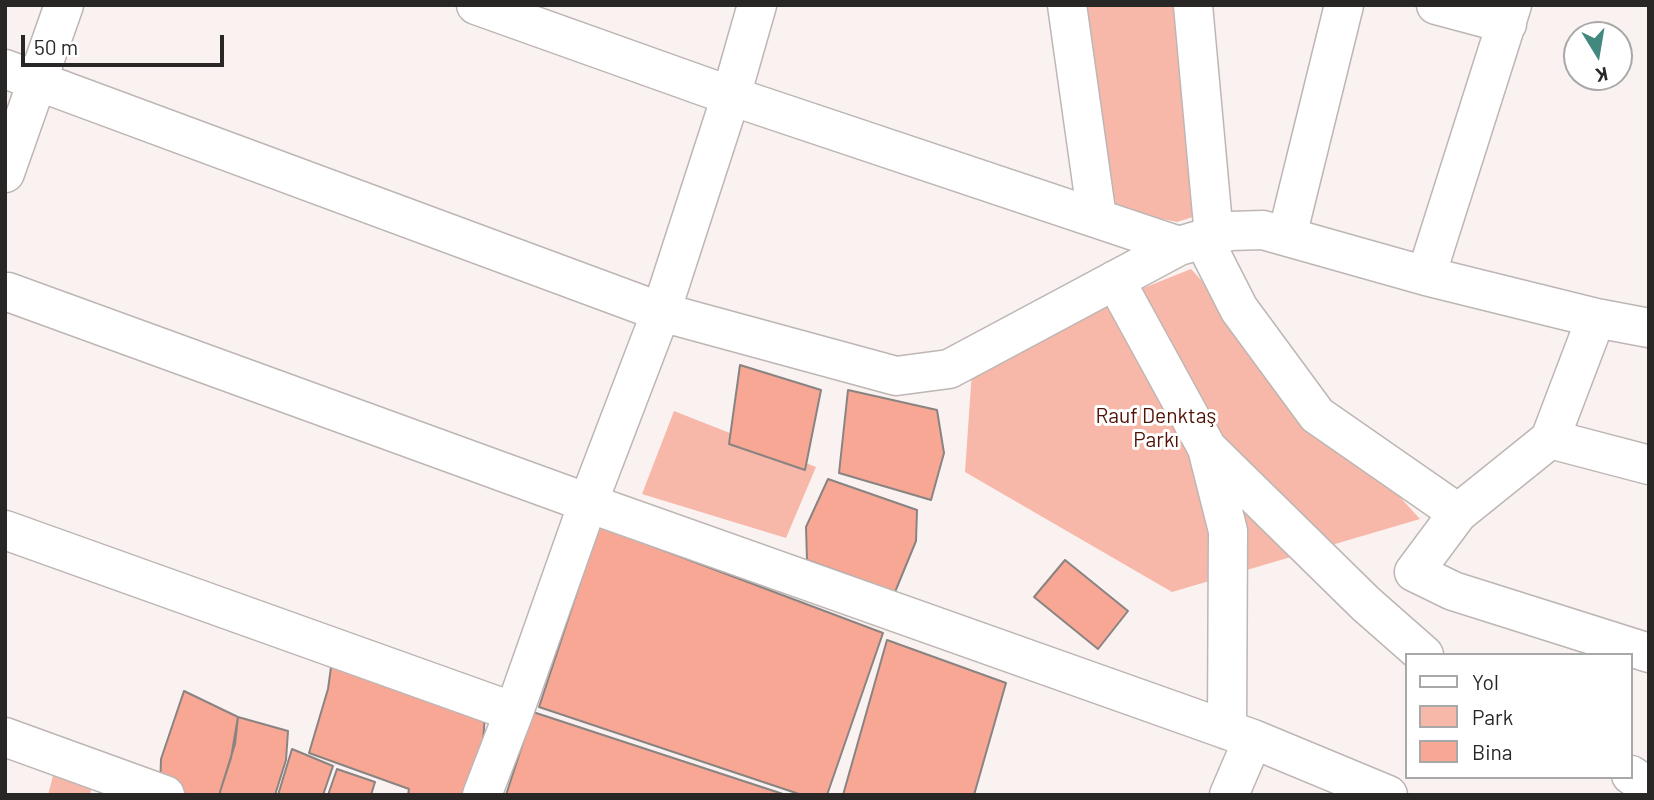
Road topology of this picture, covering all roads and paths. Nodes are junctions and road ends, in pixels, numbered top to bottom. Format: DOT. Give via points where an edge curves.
graph roads {
  1 [pos="64,5"];
  2 [pos="476,5"];
  3 [pos="757,5"];
  4 [pos="1067,5"];
  5 [pos="1193,5"];
  6 [pos="1344,5"];
  7 [pos="1436,5"];
  8 [pos="1509,14"];
  9 [pos="22,74"];
  10 [pos="731,96"];
  11 [pos="5,173"];
  12 [pos="1097,218"];
  13 [pos="1287,236"];
  14 [pos="1196,241"];
  15 [pos="1426,276"];
  16 [pos="1115,280"];
  17 [pos="6,290"];
  18 [pos="661,312"];
  19 [pos="1596,318"];
  20 [pos="1649,328"];
  21 [pos="1550,439"];
  22 [pos="1207,448"];
  23 [pos="1649,466"];
  24 [pos="588,503"];
  25 [pos="1458,513"];
  26 [pos="5,530"];
  27 [pos="1422,653"];
  28 [pos="1649,653"];
  29 [pos="514,712"];
  30 [pos="1240,735"];
  31 [pos="5,737"];
  32 [pos="1633,776"];
  33 [pos="1649,787"];
  34 [pos="164,795"];
  35 [pos="482,795"];
  36 [pos="1229,795"];
  37 [pos="1388,795"];
  1 -- 9 [label="street"];
  2 -- 10 [label="street"];
  3 -- 10 [label="street"];
  4 -- 12 [label="street"];
  5 -- 14 [label="street"];
  6 -- 13 [label="street"];
  7 -- 8 [label="street"];
  8 -- 15 [label="street"];
  9 -- 11 [label="street"];
  9 -- 18 [label="street"];
  10 -- 12 [label="street"];
  10 -- 18 [label="street"];
  12 -- 14 [label="street"];
  13 -- 14 [label="street" via="1263,230 1230,231"];
  13 -- 15 [label="street"];
  14 -- 16 [label="street"];
  14 -- 25 [label="street" via="1211,254 1239,309 1317,415"];
  15 -- 19 [label="street"];
  16 -- 18 [label="street" via="949,369 896,376"];
  16 -- 22 [label="street"];
  17 -- 24 [label="street"];
  18 -- 24 [label="street"];
  19 -- 20 [label="street"];
  19 -- 21 [label="street"];
  21 -- 23 [label="street"];
  21 -- 25 [label="street"];
  22 -- 27 [label="street"];
  22 -- 30 [label="street" via="1228,531"];
  24 -- 29 [label="street"];
  24 -- 30 [label="street"];
  25 -- 28 [label="street" via="1414,572 1452,591"];
  26 -- 29 [label="street"];
  29 -- 35 [label="street"];
  30 -- 36 [label="street"];
  30 -- 37 [label="street"];
  31 -- 34 [label="street"];
  32 -- 33 [label="street"];
}
